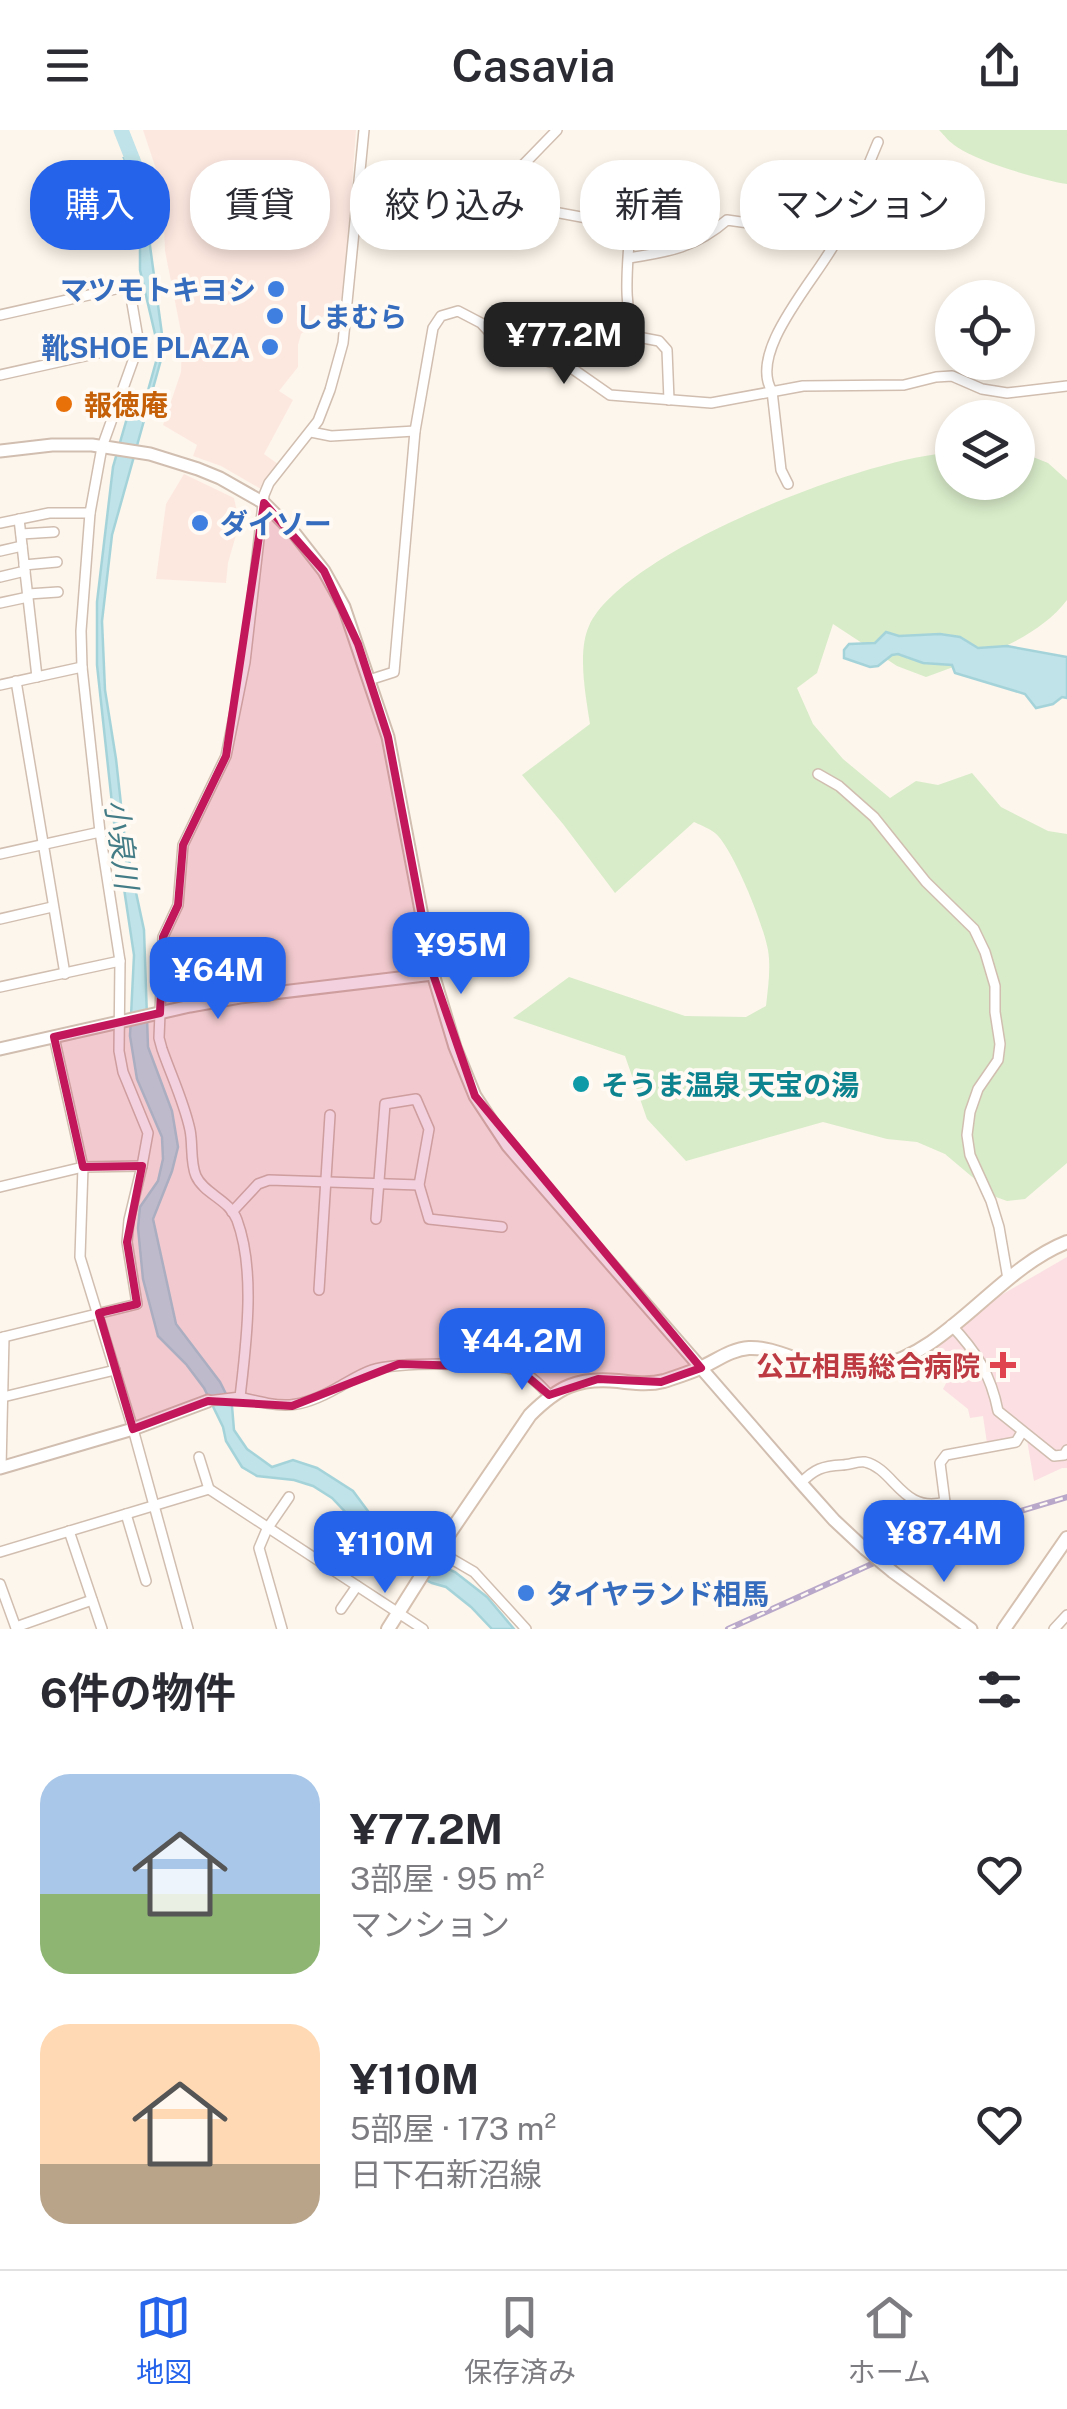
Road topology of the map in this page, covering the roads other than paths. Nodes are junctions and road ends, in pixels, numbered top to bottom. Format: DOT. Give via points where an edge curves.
graph roads {
  1 [pos="364,130"];
  2 [pos="558,130"];
  3 [pos="878,142"];
  4 [pos="361,160"];
  5 [pos="528,160"];
  6 [pos="560,213"];
  7 [pos="740,222"];
  8 [pos="352,250"];
  9 [pos="629,258"];
  10 [pos="0,316"];
  11 [pos="140,344"];
  12 [pos="0,375"];
  13 [pos="1067,386"];
  14 [pos="772,391"];
  15 [pos="669,400"];
  16 [pos="415,431"];
  17 [pos="311,432"];
  18 [pos="108,448"];
  19 [pos="0,451"];
  20 [pos="788,484"];
  21 [pos="264,504"];
  22 [pos="90,513"];
  23 [pos="19,519"];
  24 [pos="0,523"];
  25 [pos="54,532"];
  26 [pos="21,540"];
  27 [pos="0,551"];
  28 [pos="57,562"];
  29 [pos="25,568"];
  30 [pos="0,577"];
  31 [pos="58,592"];
  32 [pos="28,596"];
  33 [pos="0,604"];
  34 [pos="82,667"];
  35 [pos="37,677"];
  36 [pos="368,680"];
  37 [pos="16,681"];
  38 [pos="0,685"];
  39 [pos="818,774"];
  40 [pos="100,832"];
  41 [pos="42,844"];
  42 [pos="0,854"];
  43 [pos="52,908"];
  44 [pos="0,920"];
  45 [pos="120,961"];
  46 [pos="65,974"];
  47 [pos="433,974"];
  48 [pos="0,987"];
  49 [pos="160,1012"];
  50 [pos="119,1022"];
  51 [pos="54,1037"];
  52 [pos="0,1049"];
  53 [pos="330,1115"];
  54 [pos="142,1166"];
  55 [pos="83,1167"];
  56 [pos="325,1180"];
  57 [pos="379,1183"];
  58 [pos="419,1185"];
  59 [pos="0,1187"];
  60 [pos="232,1212"];
  61 [pos="376,1219"];
  62 [pos="502,1228"];
  63 [pos="1067,1242"];
  64 [pos="1008,1279"];
  65 [pos="320,1290"];
  66 [pos="99,1313"];
  67 [pos="951,1326"];
  68 [pos="2,1337"];
  69 [pos="700,1368"];
  70 [pos="116,1370"];
  71 [pos="549,1396"];
  72 [pos="3,1397"];
  73 [pos="238,1397"];
  74 [pos="208,1401"];
  75 [pos="133,1429"];
  76 [pos="1022,1432"];
  77 [pos="1067,1450"];
  78 [pos="198,1457"];
  79 [pos="0,1468"];
  80 [pos="800,1483"];
  81 [pos="209,1489"];
  82 [pos="289,1497"];
  83 [pos="153,1506"];
  84 [pos="126,1514"];
  85 [pos="268,1529"];
  86 [pos="70,1531"];
  87 [pos="1067,1538"];
  88 [pos="0,1552"];
  89 [pos="436,1553"];
  90 [pos="146,1581"];
  91 [pos="0,1584"];
  92 [pos="357,1586"];
  93 [pos="92,1600"];
  94 [pos="341,1609"];
  95 [pos="399,1613"];
  96 [pos="1067,1615"];
  97 [pos="1009,1627"];
  98 [pos="16,1628"];
  99 [pos="102,1629"];
  100 [pos="188,1629"];
  101 [pos="282,1629"];
  102 [pos="388,1629"];
  103 [pos="423,1629"];
  104 [pos="526,1629"];
  105 [pos="971,1629"];
  106 [pos="1054,1629"];
  1 -- 4 [label="street"];
  2 -- 5 [label="street"];
  3 -- 14 [label="street" via="835,244 768,351 766,383"];
  6 -- 9 [label="street" via="630,226"];
  7 -- 9 [label="street" via="726,220 694,244"];
  8 -- 17 [label="street" via="343,342"];
  9 -- 15 [label="street" via="632,327 668,350"];
  10 -- 11 [label="street" via="130,286"];
  11 -- 12 [label="street"];
  11 -- 18 [label="street"];
  13 -- 14 [label="street" via="1008,392 952,376"];
  14 -- 15 [label="street" via="711,403"];
  14 -- 20 [label="street"];
  15 -- 16 [label="street" via="610,395 570,368 514,353 458,310 441,316 433,328"];
  16 -- 17 [label="street"];
  16 -- 36 [label="street" via="394,672"];
  17 -- 21 [label="street" via="269,483"];
  18 -- 19 [label="street"];
  18 -- 21 [label="street" via="176,461"];
  18 -- 22 [label="street"];
  21 -- 36 [label="street" via="324,571 344,606"];
  21 -- 49 [label="street" via="226,756 183,845 178,905 163,937"];
  22 -- 23 [label="street"];
  22 -- 34 [label="street"];
  23 -- 24 [label="street"];
  23 -- 26 [label="street"];
  25 -- 26 [label="street"];
  26 -- 27 [label="street"];
  26 -- 29 [label="street"];
  28 -- 29 [label="street"];
  29 -- 30 [label="street"];
  29 -- 32 [label="street"];
  31 -- 32 [label="street"];
  32 -- 33 [label="street"];
  32 -- 35 [label="street"];
  34 -- 35 [label="street"];
  34 -- 40 [label="street"];
  35 -- 37 [label="street"];
  36 -- 47 [label="street" via="388,736"];
  37 -- 38 [label="street"];
  37 -- 41 [label="street"];
  39 -- 64 [label="street" via="874,817 974,929 986,952 1000,1044 970,1112 967,1135 999,1228"];
  40 -- 41 [label="street"];
  40 -- 45 [label="street"];
  41 -- 42 [label="street"];
  41 -- 43 [label="street"];
  43 -- 44 [label="street"];
  43 -- 46 [label="street"];
  45 -- 46 [label="street"];
  45 -- 50 [label="street"];
  46 -- 48 [label="street"];
  47 -- 49 [label="street"];
  47 -- 69 [label="street" via="475,1096 508,1146"];
  49 -- 50 [label="street"];
  49 -- 60 [label="street" via="159,1038 190,1132 194,1171"];
  50 -- 51 [label="street"];
  50 -- 54 [label="street" via="123,1072 148,1133"];
  51 -- 52 [label="street"];
  51 -- 55 [label="street"];
  53 -- 56 [label="street"];
  54 -- 55 [label="street"];
  54 -- 66 [label="street" via="128,1242 137,1304"];
  55 -- 59 [label="street"];
  55 -- 66 [label="street" via="80,1258"];
  56 -- 57 [label="street"];
  56 -- 60 [label="street" via="258,1184"];
  56 -- 65 [label="street"];
  57 -- 58 [label="street"];
  57 -- 58 [label="street" via="385,1104 416,1099 429,1129"];
  57 -- 61 [label="street"];
  58 -- 62 [label="street" via="429,1219"];
  60 -- 73 [label="street" via="246,1269"];
  63 -- 64 [label="main road"];
  64 -- 67 [label="main road"];
  66 -- 68 [label="street"];
  66 -- 70 [label="street"];
  67 -- 69 [label="main road" via="879,1366 818,1366 748,1348"];
  67 -- 76 [label="street" via="981,1360 998,1411"];
  68 -- 72 [label="street"];
  69 -- 71 [label="main road" via="660,1382 570,1384"];
  69 -- 80 [label="street"];
  70 -- 72 [label="street"];
  70 -- 75 [label="street"];
  71 -- 73 [label="street" via="522,1372 500,1367 399,1364 292,1406"];
  71 -- 89 [label="main road"];
  72 -- 79 [label="street"];
  73 -- 74 [label="street"];
  74 -- 75 [label="street"];
  75 -- 79 [label="street"];
  75 -- 83 [label="street"];
  76 -- 77 [label="street" via="1054,1456"];
  76 -- 80 [label="street" via="1016,1442 946,1455 940,1463 945,1502 933,1505 910,1498 864,1462 827,1465"];
  78 -- 81 [label="street"];
  80 -- 105 [label="street, bridge" via="865,1550"];
  81 -- 83 [label="street"];
  81 -- 85 [label="street"];
  82 -- 85 [label="street"];
  83 -- 84 [label="street"];
  83 -- 100 [label="street"];
  84 -- 86 [label="street"];
  84 -- 90 [label="street"];
  85 -- 92 [label="street"];
  85 -- 101 [label="street" via="259,1548"];
  86 -- 88 [label="street"];
  86 -- 93 [label="street"];
  87 -- 97 [label="main road"];
  89 -- 95 [label="main road"];
  89 -- 104 [label="street" via="474,1572"];
  91 -- 98 [label="street"];
  92 -- 94 [label="street"];
  92 -- 95 [label="street"];
  93 -- 98 [label="street"];
  93 -- 99 [label="street"];
  95 -- 102 [label="main road"];
  95 -- 103 [label="street"];
  96 -- 106 [label="street"];
}
